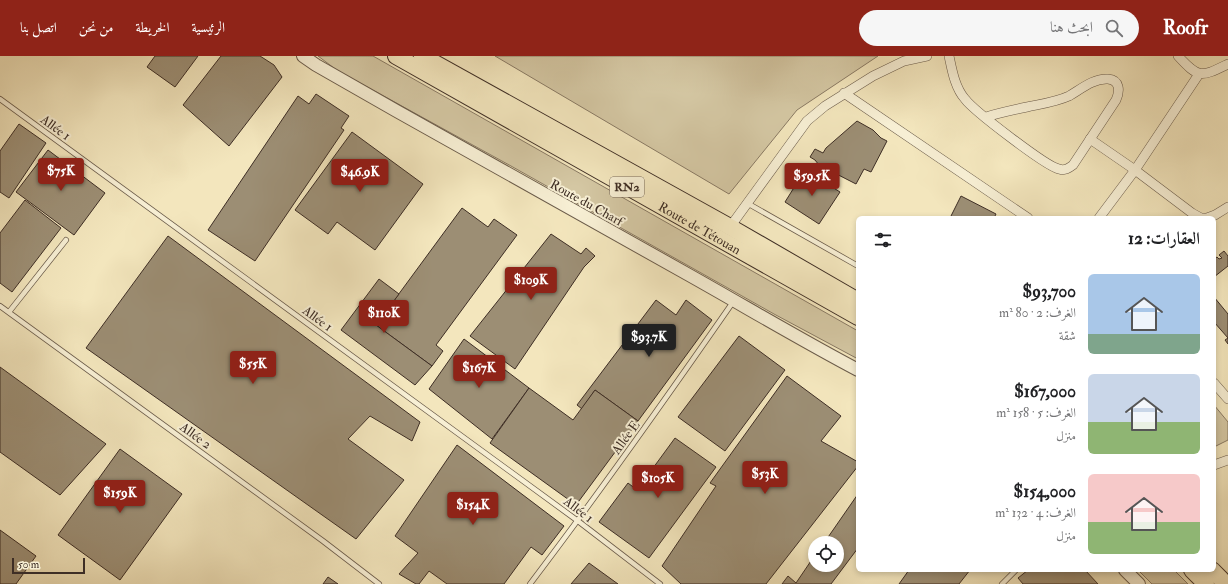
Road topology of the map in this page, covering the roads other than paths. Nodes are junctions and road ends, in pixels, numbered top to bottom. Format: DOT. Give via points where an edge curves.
graph roads {
  1 [pos="303,56"];
  2 [pos="396,56"];
  3 [pos="422,56"];
  4 [pos="926,56"];
  5 [pos="949,56"];
  6 [pos="1178,56"];
  7 [pos="915,57"];
  8 [pos="1228,64"];
  9 [pos="1199,74"];
  10 [pos="844,93"];
  11 [pos="0,99"];
  12 [pos="986,117"];
  13 [pos="1090,139"];
  14 [pos="1135,170"];
  15 [pos="747,203"];
  16 [pos="1228,207"];
  17 [pos="1025,216"];
  18 [pos="1100,216"];
  19 [pos="1197,216"];
  20 [pos="1212,216"];
  21 [pos="730,227"];
  22 [pos="66,240"];
  23 [pos="856,265"];
  24 [pos="734,300"];
  25 [pos="856,300"];
  26 [pos="0,306"];
  27 [pos="8,312"];
  28 [pos="856,316"];
  29 [pos="856,369"];
  30 [pos="1216,385"];
  31 [pos="1228,399"];
  32 [pos="1228,460"];
  33 [pos="1216,464"];
  34 [pos="578,521"];
  35 [pos="1014,572"];
  36 [pos="1127,572"];
  37 [pos="1194,572"];
  38 [pos="1214,572"];
  39 [pos="378,584"];
  40 [pos="530,584"];
  41 [pos="660,584"];
  42 [pos="1002,584"];
  43 [pos="1139,584"];
  44 [pos="1206,584"];
  45 [pos="1226,584"];
  1 -- 24 [label="street, Route du Charf" via="434,133"];
  2 -- 28 [label="highway, Route de Tétouan / RN2"];
  3 -- 21 [label="highway, Route de Tétouan / RN2"];
  4 -- 7 [label="street"];
  5 -- 12 [label="street" via="964,99"];
  6 -- 9 [label="street" via="1191,70"];
  7 -- 10 [label="street"];
  8 -- 9 [label="street"];
  9 -- 14 [label="street"];
  10 -- 15 [label="street" via="807,121"];
  10 -- 17 [label="street"];
  11 -- 34 [label="lane, Allée 1"];
  12 -- 13 [label="street" via="1058,169 1068,169 1073,165"];
  12 -- 13 [label="street" via="1067,97 1098,80 1112,80 1119,87 1119,93"];
  13 -- 14 [label="street"];
  14 -- 18 [label="street"];
  14 -- 19 [label="street"];
  15 -- 21 [label="street"];
  15 -- 23 [label="lane"];
  16 -- 20 [label="street"];
  21 -- 25 [label="highway, Route de Tétouan / RN2"];
  22 -- 27 [label="lane"];
  24 -- 29 [label="street, Route du Charf"];
  24 -- 34 [label="lane, Allée E"];
  26 -- 27 [label="lane, Allée 2"];
  27 -- 39 [label="lane, Allée 2" via="323,541"];
  30 -- 31 [label="street"];
  32 -- 33 [label="street"];
  34 -- 40 [label="lane, Allée E"];
  34 -- 41 [label="lane, Allée 1"];
  35 -- 42 [label="lane"];
  36 -- 43 [label="street"];
  37 -- 44 [label="highway"];
  38 -- 45 [label="highway"];
}
